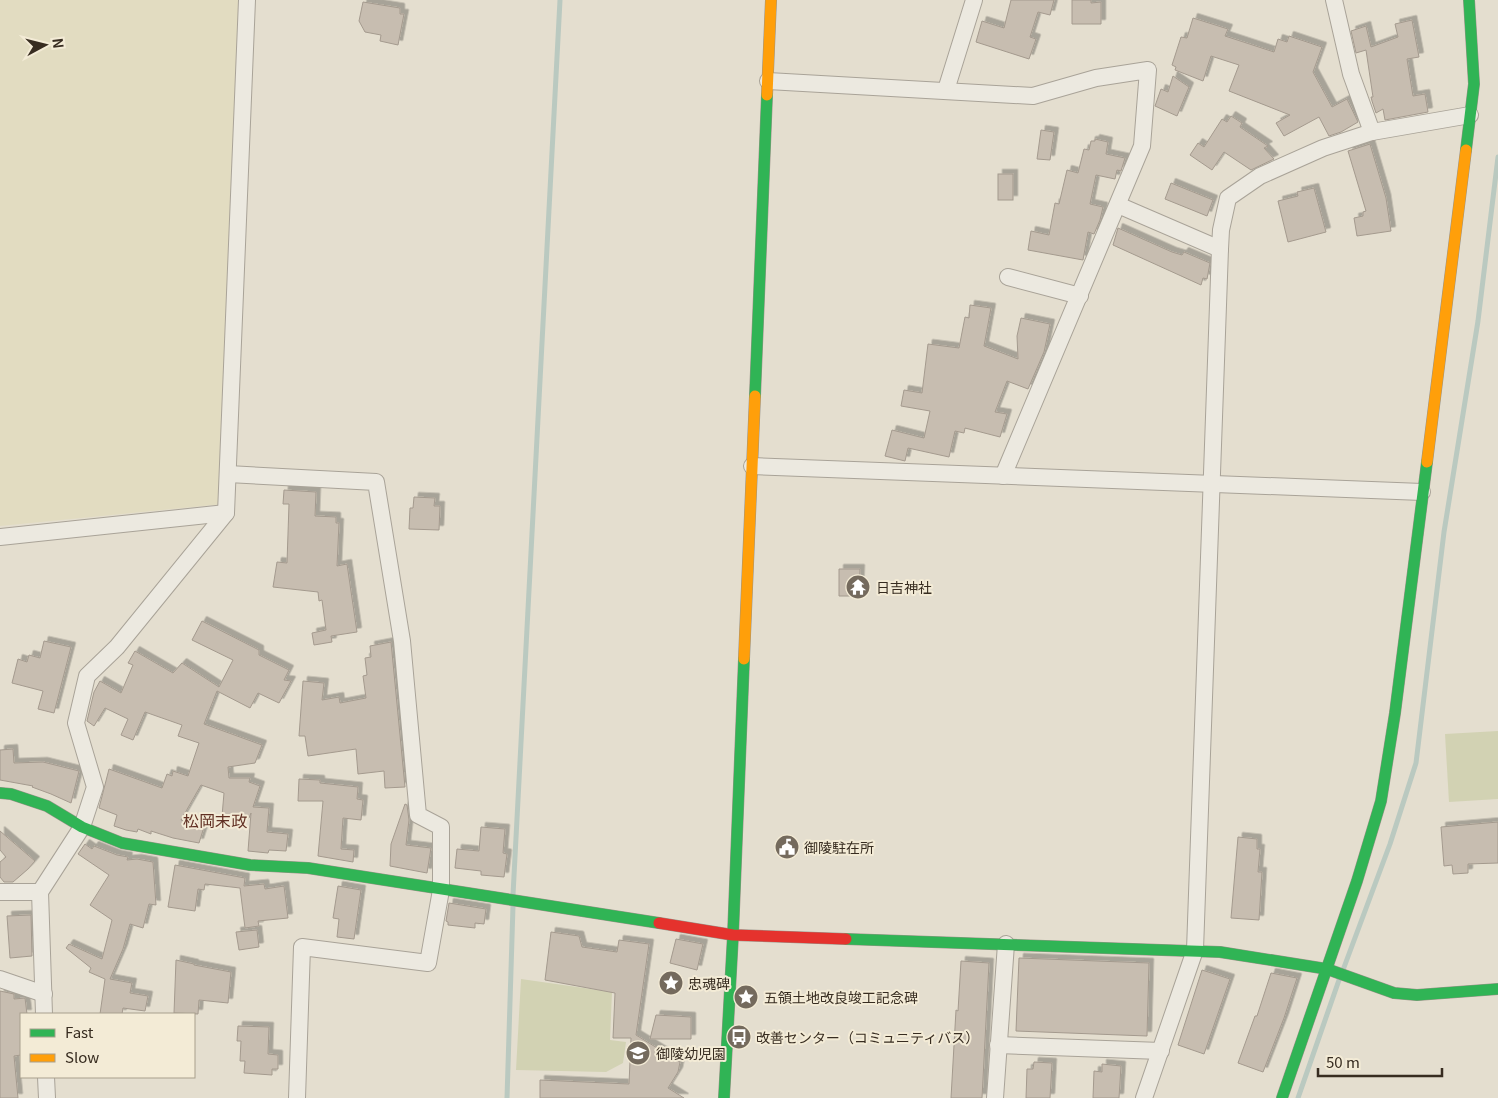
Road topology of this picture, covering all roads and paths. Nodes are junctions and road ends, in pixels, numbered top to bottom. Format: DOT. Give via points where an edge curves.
graph roads {
  1 [pos="247,0"];
  2 [pos="771,0"];
  3 [pos="974,0"];
  4 [pos="1334,0"];
  5 [pos="1469,0"];
  6 [pos="768,81"];
  7 [pos="946,90"];
  8 [pos="1470,115"];
  9 [pos="1372,132"];
  10 [pos="1118,205"];
  11 [pos="1220,249"];
  12 [pos="1008,277"];
  13 [pos="1080,296"];
  14 [pos="752,466"];
  15 [pos="228,474"];
  16 [pos="1003,476"];
  17 [pos="1211,484"];
  18 [pos="1422,492"];
  19 [pos="226,513"];
  20 [pos="0,537"];
  21 [pos="0,793"];
  22 [pos="82,827"];
  23 [pos="441,890"];
  24 [pos="0,892"];
  25 [pos="40,892"];
  26 [pos="733,935"];
  27 [pos="1006,944"];
  28 [pos="1195,950"];
  29 [pos="1327,968"];
  30 [pos="0,979"];
  31 [pos="1498,989"];
  32 [pos="44,994"];
  33 [pos="44,1013"];
  34 [pos="998,1044"];
  35 [pos="1161,1051"];
  36 [pos="46,1078"];
  37 [pos="47,1098"];
  38 [pos="297,1098"];
  39 [pos="724,1098"];
  40 [pos="995,1098"];
  41 [pos="1144,1098"];
  42 [pos="1282,1098"];
  1 -- 15 [label="street"];
  2 -- 6 [label="street"];
  3 -- 7 [label="street"];
  4 -- 9 [label="street" via="1350,74"];
  5 -- 8 [label="street" via="1474,84"];
  6 -- 7 [label="street"];
  6 -- 14 [label="street"];
  7 -- 10 [label="street" via="1033,96 1096,78 1148,70 1142,146"];
  8 -- 9 [label="street"];
  8 -- 18 [label="street"];
  9 -- 11 [label="street" via="1323,148 1260,176 1228,198"];
  10 -- 11 [label="street"];
  10 -- 13 [label="street"];
  11 -- 17 [label="street"];
  12 -- 13 [label="street"];
  13 -- 16 [label="street"];
  14 -- 16 [label="street"];
  14 -- 26 [label="street"];
  15 -- 19 [label="street"];
  15 -- 23 [label="street" via="376,482 402,641 418,815 441,827"];
  16 -- 17 [label="street"];
  17 -- 18 [label="street"];
  17 -- 28 [label="street"];
  18 -- 29 [label="street" via="1381,802"];
  19 -- 20 [label="street"];
  19 -- 22 [label="street" via="118,647 86,676 76,723 95,787"];
  21 -- 22 [label="street" via="47,806"];
  22 -- 23 [label="street" via="122,843 150,848 250,865 308,868"];
  22 -- 25 [label="street"];
  23 -- 26 [label="street"];
  23 -- 38 [label="street" via="428,963 302,947"];
  24 -- 25 [label="street"];
  25 -- 32 [label="street"];
  26 -- 27 [label="street"];
  26 -- 39 [label="street"];
  27 -- 28 [label="street"];
  27 -- 34 [label="street"];
  28 -- 29 [label="street"];
  28 -- 35 [label="street"];
  29 -- 31 [label="street" via="1394,993 1417,995"];
  29 -- 42 [label="street"];
  30 -- 32 [label="street"];
  32 -- 33 [label="street"];
  34 -- 35 [label="street"];
  34 -- 40 [label="street"];
  35 -- 41 [label="street"];
  36 -- 37 [label="street"];
}
